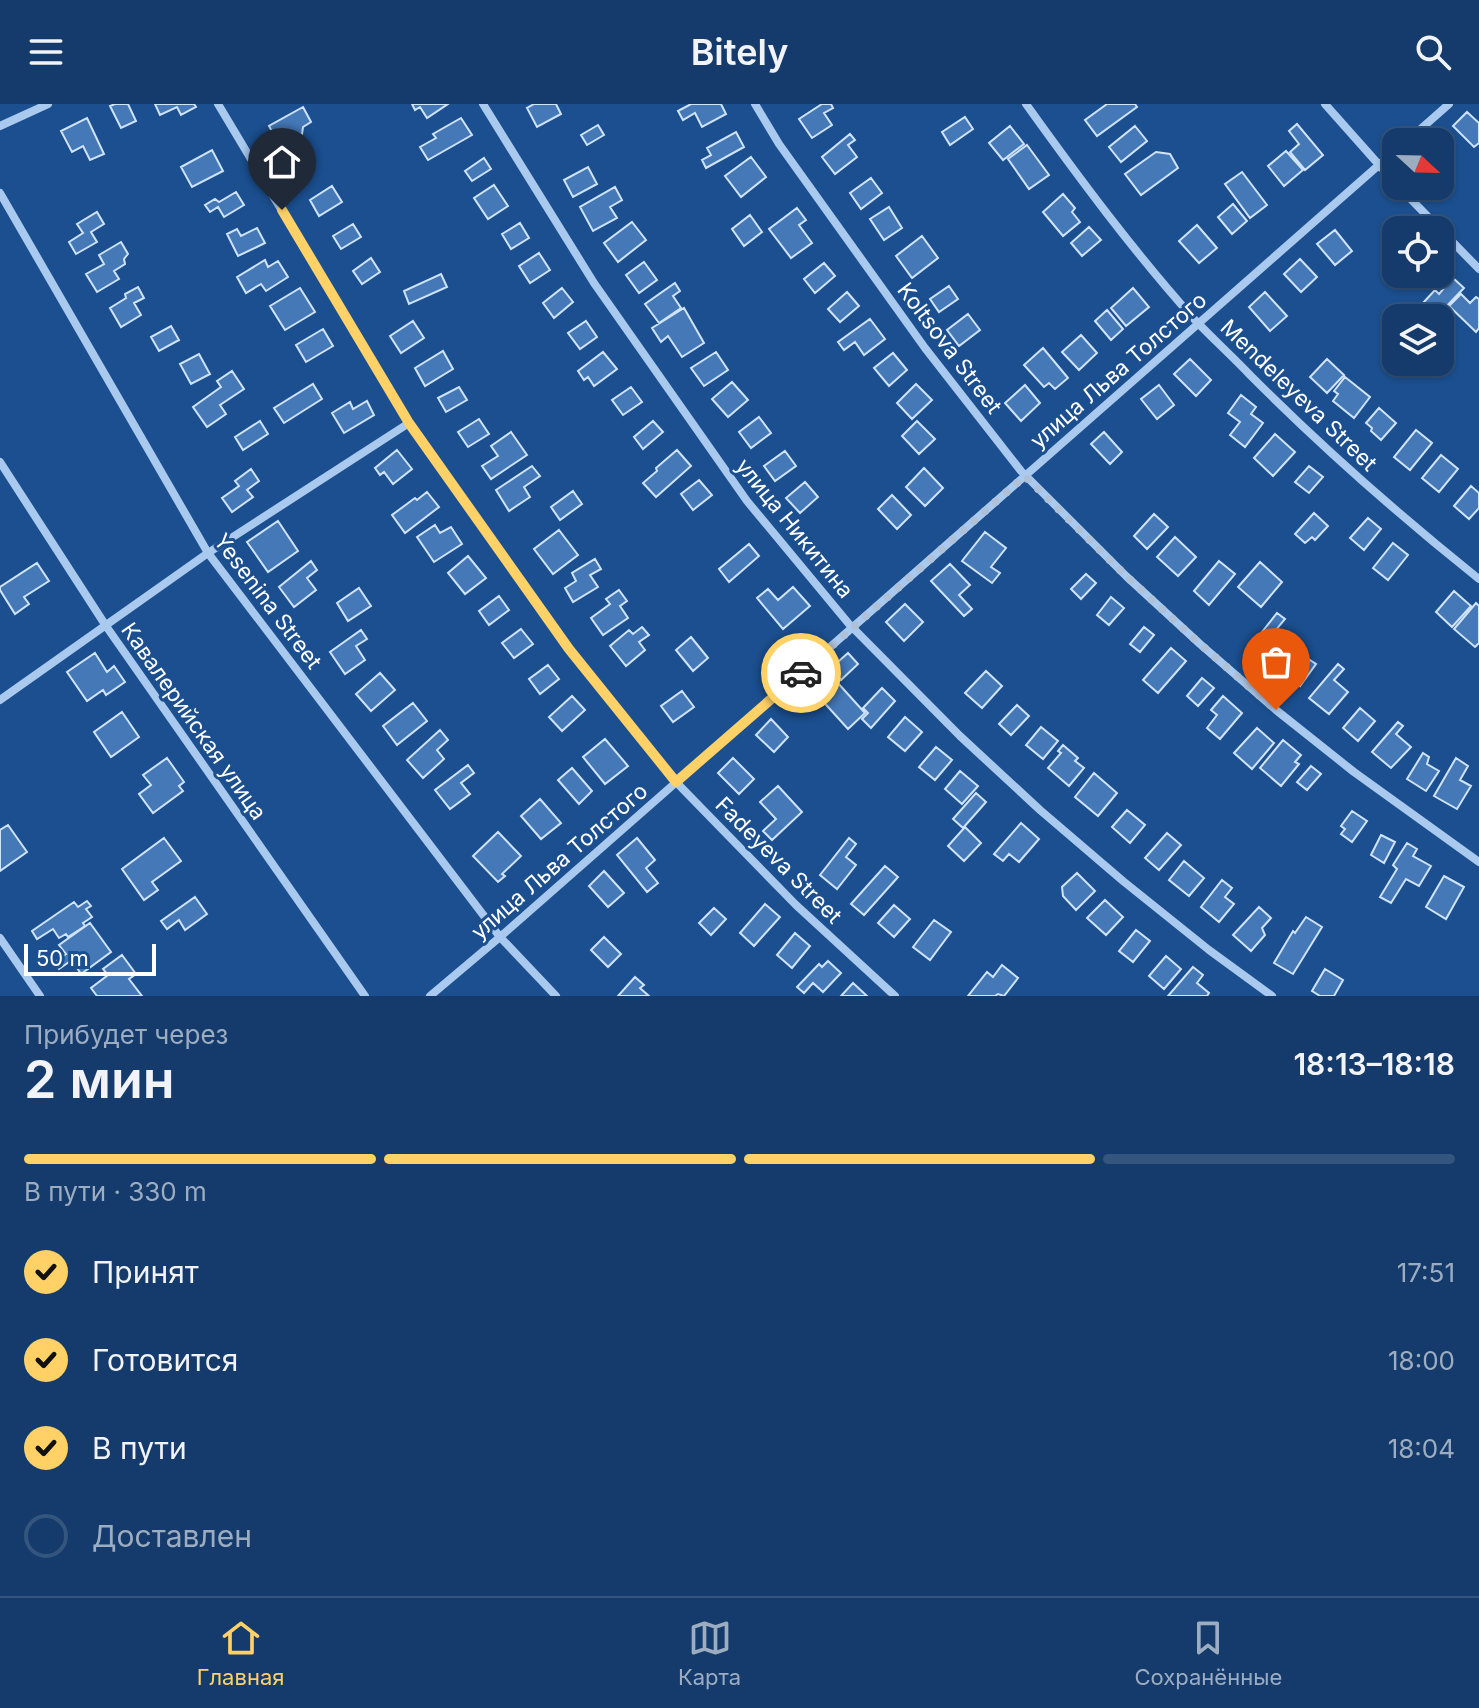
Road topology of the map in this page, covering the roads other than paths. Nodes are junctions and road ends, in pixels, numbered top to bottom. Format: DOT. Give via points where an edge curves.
graph roads {
  1 [pos="48,104"];
  2 [pos="218,104"];
  3 [pos="483,104"];
  4 [pos="755,104"];
  5 [pos="1026,104"];
  6 [pos="1325,104"];
  7 [pos="1449,104"];
  8 [pos="0,126"];
  9 [pos="1422,128"];
  10 [pos="1382,162"];
  11 [pos="1379,165"];
  12 [pos="1382,168"];
  13 [pos="0,193"];
  14 [pos="1412,200"];
  15 [pos="1479,269"];
  16 [pos="1199,323"];
  17 [pos="409,423"];
  18 [pos="0,462"];
  19 [pos="1025,476"];
  20 [pos="208,553"];
  21 [pos="1479,579"];
  22 [pos="106,626"];
  23 [pos="852,628"];
  24 [pos="0,700"];
  25 [pos="676,782"];
  26 [pos="1479,862"];
  27 [pos="500,937"];
  28 [pos="0,938"];
  29 [pos="40,996"];
  30 [pos="365,996"];
  31 [pos="430,996"];
  32 [pos="556,996"];
  33 [pos="895,996"];
  34 [pos="1272,996"];
  1 -- 8 [label="street"];
  2 -- 17 [label="street, Fadeyeva Street"];
  3 -- 23 [label="street, улица Никитина" via="594,283 747,501"];
  4 -- 19 [label="street, Koltsova Street" via="925,348"];
  5 -- 16 [label="street, Mendeleyeva Street" via="1096,201"];
  6 -- 11 [label="street"];
  7 -- 9 [label="street"];
  10 -- 11 [label="street, улица Льва Толстого"];
  11 -- 12 [label="street"];
  11 -- 16 [label="street, улица Льва Толстого"];
  13 -- 20 [label="street, Yesenina Street"];
  14 -- 15 [label="street"];
  16 -- 19 [label="street, улица Льва Толстого"];
  16 -- 21 [label="street, Mendeleyeva Street" via="1294,419"];
  17 -- 20 [label="street"];
  17 -- 25 [label="street, Fadeyeva Street" via="569,649"];
  18 -- 22 [label="street, Кавалерийская улица"];
  19 -- 23 [label="street, улица Льва Толстого"];
  19 -- 26 [label="street, Koltsova Street" via="1126,576 1276,710"];
  20 -- 22 [label="street"];
  20 -- 27 [label="street, Yesenina Street"];
  22 -- 24 [label="street"];
  22 -- 30 [label="street, Кавалерийская улица"];
  23 -- 25 [label="street, улица Льва Толстого"];
  23 -- 34 [label="street, улица Никитина" via="1040,810"];
  25 -- 27 [label="street, улица Льва Толстого"];
  25 -- 33 [label="street, Fadeyeva Street" via="796,905"];
  27 -- 31 [label="street, улица Льва Толстого"];
  27 -- 32 [label="street, Yesenina Street"];
  28 -- 29 [label="street"];
}
